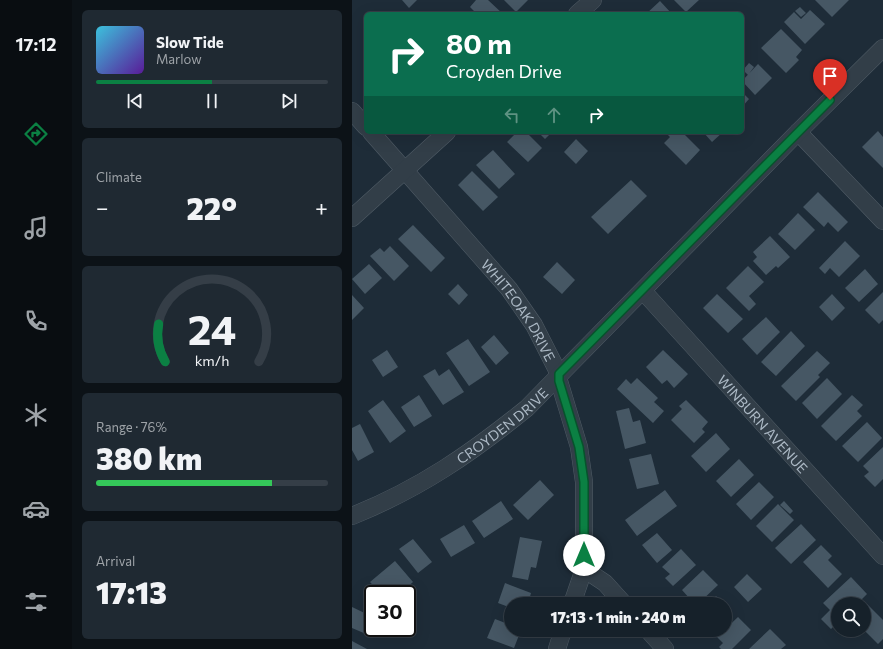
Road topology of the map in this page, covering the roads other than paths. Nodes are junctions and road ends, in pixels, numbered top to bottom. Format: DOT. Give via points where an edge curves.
graph roads {
  1 [pos="593,0"];
  2 [pos="579,12"];
  3 [pos="883,48"];
  4 [pos="352,111"];
  5 [pos="364,125"];
  6 [pos="798,132"];
  7 [pos="373,134"];
  8 [pos="445,134"];
  9 [pos="405,170"];
  10 [pos="352,218"];
  11 [pos="883,221"];
  12 [pos="643,291"];
  13 [pos="559,374"];
  14 [pos="352,516"];
  15 [pos="883,556"];
  16 [pos="584,569"];
  17 [pos="574,597"];
  18 [pos="618,597"];
  19 [pos="561,637"];
  20 [pos="654,637"];
  21 [pos="557,649"];
  22 [pos="665,649"];
  1 -- 2 [label="street"];
  3 -- 6 [label="street, CROYDEN DRIVE"];
  4 -- 5 [label="street"];
  6 -- 11 [label="street"];
  6 -- 12 [label="street, CROYDEN DRIVE"];
  7 -- 9 [label="street, WHITEOAK DRIVE"];
  8 -- 9 [label="street"];
  9 -- 10 [label="street"];
  9 -- 13 [label="street, WHITEOAK DRIVE" via="509,289 534,325"];
  12 -- 13 [label="street, CROYDEN DRIVE"];
  12 -- 15 [label="street, WINBURN AVENUE"];
  13 -- 14 [label="street, CROYDEN DRIVE" via="527,408 452,465 391,500"];
  13 -- 16 [label="street, WHITEOAK DRIVE" via="579,447 584,482"];
  16 -- 17 [label="street, WHITEOAK DRIVE"];
  16 -- 18 [label="street" via="605,583"];
  19 -- 21 [label="street"];
  20 -- 22 [label="street"];
}
